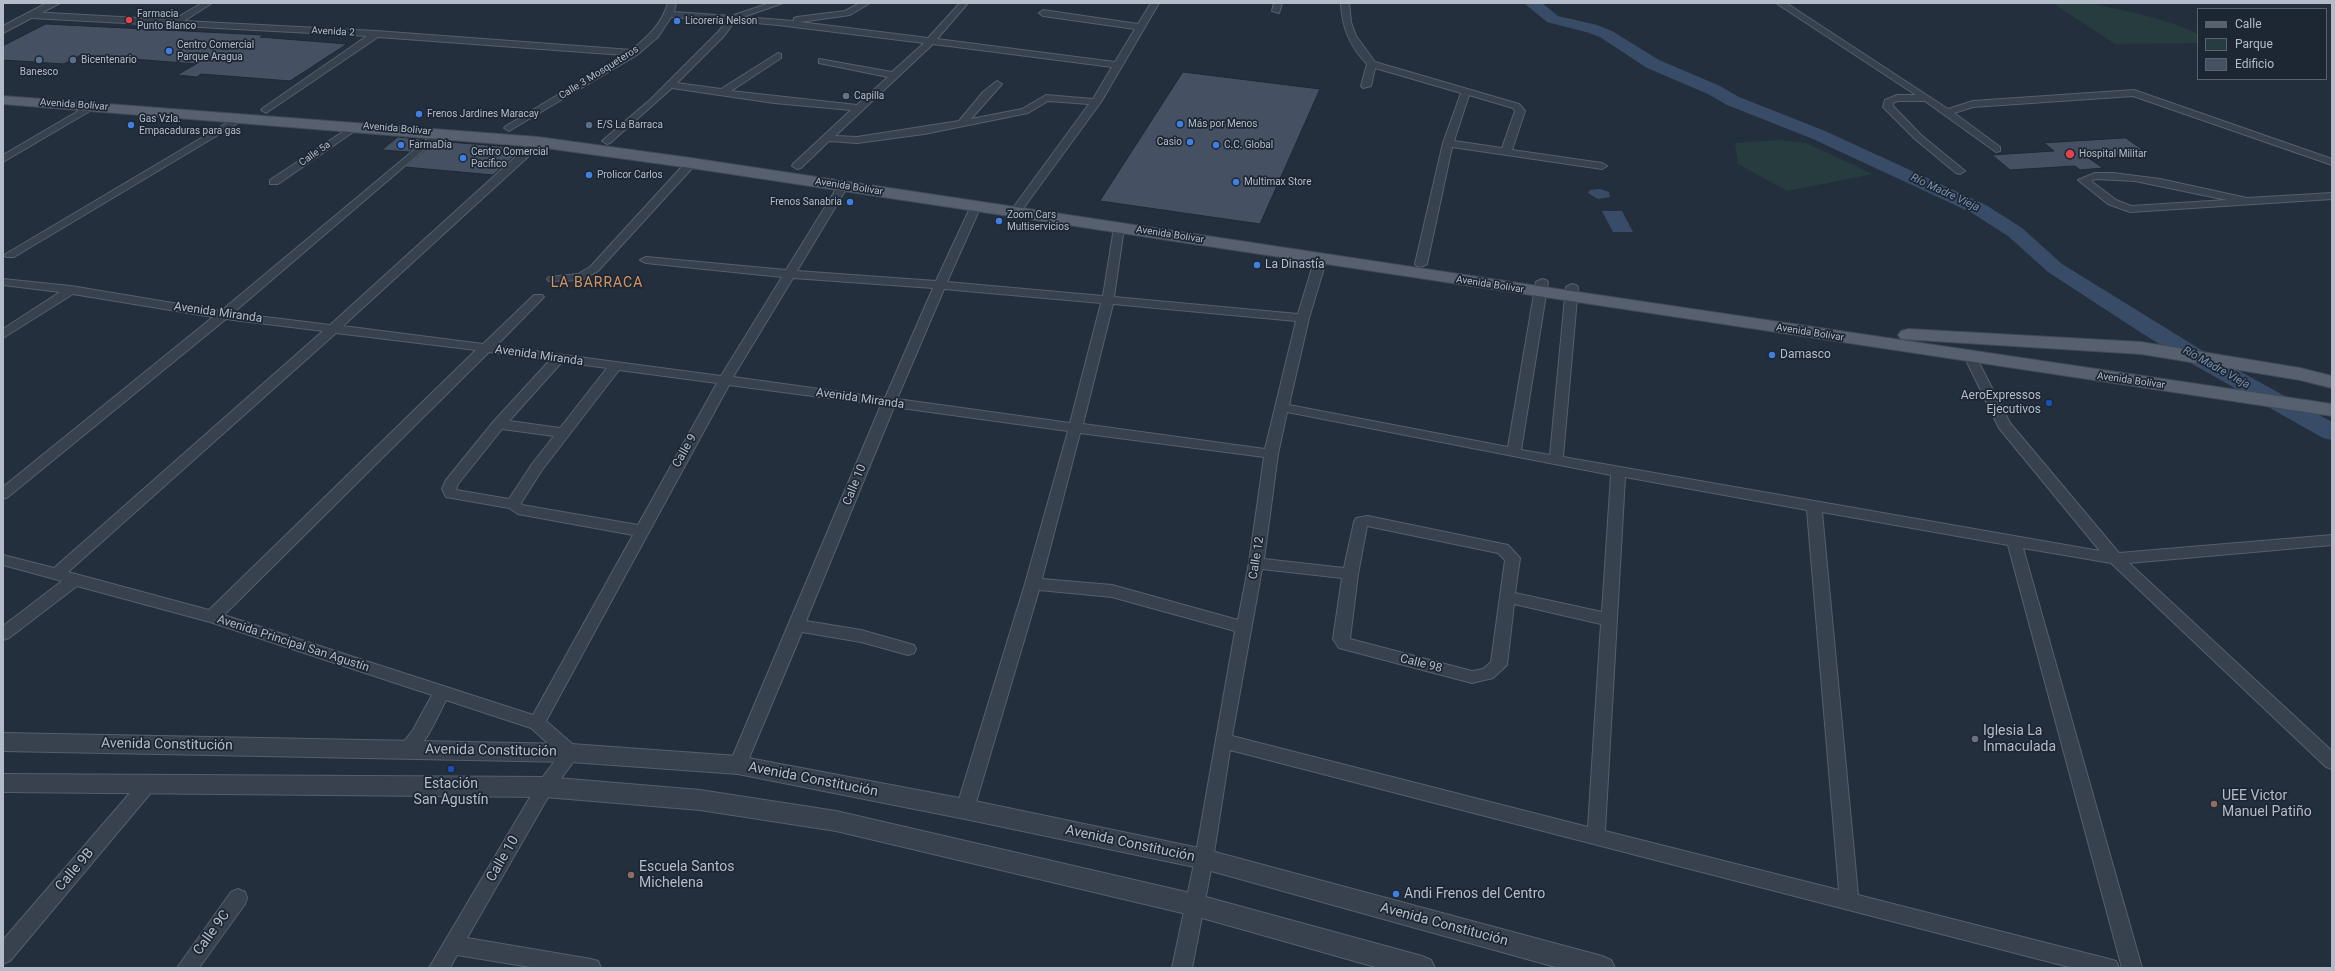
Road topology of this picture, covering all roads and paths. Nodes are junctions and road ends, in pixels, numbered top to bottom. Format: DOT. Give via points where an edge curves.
graph roads {
  1 [pos="37,3"];
  2 [pos="55,3"];
  3 [pos="208,3"];
  4 [pos="672,3"];
  5 [pos="779,3"];
  6 [pos="866,3"];
  7 [pos="964,3"];
  8 [pos="969,3"];
  9 [pos="1155,3"];
  10 [pos="1345,3"];
  11 [pos="1780,3"];
  12 [pos="669,14"];
  13 [pos="1043,14"];
  14 [pos="32,15"];
  15 [pos="733,18"];
  16 [pos="3,21"];
  17 [pos="778,22"];
  18 [pos="173,24"];
  19 [pos="1141,27"];
  20 [pos="3,30"];
  21 [pos="376,34"];
  22 [pos="930,42"];
  23 [pos="634,52"];
  24 [pos="778,56"];
  25 [pos="822,61"];
  26 [pos="1372,64"];
  27 [pos="1119,65"];
  28 [pos="893,75"];
  29 [pos="997,84"];
  30 [pos="670,85"];
  31 [pos="1366,86"];
  32 [pos="3,92"];
  33 [pos="723,92"];
  34 [pos="1466,92"];
  35 [pos="1927,98"];
  36 [pos="3,100"];
  37 [pos="1096,102"];
  38 [pos="1973,104"];
  39 [pos="92,106"];
  40 [pos="857,108"];
  41 [pos="266,110"];
  42 [pos="1948,113"];
  43 [pos="240,118"];
  44 [pos="963,123"];
  45 [pos="356,126"];
  46 [pos="509,128"];
  47 [pos="438,132"];
  48 [pos="825,138"];
  49 [pos="607,141"];
  50 [pos="538,142"];
  51 [pos="1448,143"];
  52 [pos="1996,149"];
  53 [pos="1506,152"];
  54 [pos="3,159"];
  55 [pos="2332,162"];
  56 [pos="691,163"];
  57 [pos="797,166"];
  58 [pos="1602,166"];
  59 [pos="1960,171"];
  60 [pos="274,182"];
  61 [pos="843,186"];
  62 [pos="2332,196"];
  63 [pos="2243,200"];
  64 [pos="976,206"];
  65 [pos="1019,207"];
  66 [pos="1119,228"];
  67 [pos="7,255"];
  68 [pos="1320,258"];
  69 [pos="646,260"];
  70 [pos="1421,264"];
  71 [pos="3,266"];
  72 [pos="788,274"];
  73 [pos="553,279"];
  74 [pos="3,282"];
  75 [pos="939,285"];
  76 [pos="1542,287"];
  77 [pos="71,290"];
  78 [pos="1571,292"];
  79 [pos="538,297"];
  80 [pos="1108,300"];
  81 [pos="223,315"];
  82 [pos="1303,318"];
  83 [pos="333,329"];
  84 [pos="3,334"];
  85 [pos="2031,341"];
  86 [pos="486,348"];
  87 [pos="1971,358"];
  88 [pos="558,359"];
  89 [pos="615,367"];
  90 [pos="2068,372"];
  91 [pos="725,380"];
  92 [pos="2332,382"];
  93 [pos="888,402"];
  94 [pos="1281,407"];
  95 [pos="2332,410"];
  96 [pos="499,424"];
  97 [pos="1075,428"];
  98 [pos="563,433"];
  99 [pos="1514,453"];
  100 [pos="1271,454"];
  101 [pos="1556,460"];
  102 [pos="1618,471"];
  103 [pos="3,494"];
  104 [pos="513,504"];
  105 [pos="1814,506"];
  106 [pos="641,531"];
  107 [pos="2332,540"];
  108 [pos="2014,541"];
  109 [pos="2116,559"];
  110 [pos="4,562"];
  111 [pos="1256,563"];
  112 [pos="1350,574"];
  113 [pos="56,575"];
  114 [pos="74,580"];
  115 [pos="1033,584"];
  116 [pos="1507,597"];
  117 [pos="212,617"];
  118 [pos="1610,620"];
  119 [pos="798,626"];
  120 [pos="1244,628"];
  121 [pos="3,634"];
  122 [pos="908,649"];
  123 [pos="442,692"];
  124 [pos="537,723"];
  125 [pos="1223,741"];
  126 [pos="3,742"];
  127 [pos="406,750"];
  128 [pos="571,753"];
  129 [pos="2332,762"];
  130 [pos="738,765"];
  131 [pos="3,783"];
  132 [pos="148,784"];
  133 [pos="545,787"];
  134 [pos="965,809"];
  135 [pos="1596,838"];
  136 [pos="1204,859"];
  137 [pos="238,898"];
  138 [pos="1849,900"];
  139 [pos="1195,905"];
  140 [pos="454,945"];
  141 [pos="3,955"];
  142 [pos="187,968"];
  143 [pos="438,968"];
  144 [pos="590,968"];
  145 [pos="1182,968"];
  146 [pos="1422,968"];
  147 [pos="1602,968"];
  148 [pos="2109,968"];
  149 [pos="2132,968"];
  1 -- 16 [label="street"];
  2 -- 14 [label="street"];
  3 -- 18 [label="street"];
  4 -- 12 [label="street, Calle 3 Mosqueteros"];
  5 -- 15 [label="street"];
  6 -- 17 [label="street" via="847,13"];
  7 -- 8 [label="street"];
  7 -- 22 [label="street"];
  9 -- 19 [label="street"];
  10 -- 26 [label="street" via="1345,24 1348,33 1362,55"];
  11 -- 35 [label="street"];
  12 -- 15 [label="street"];
  12 -- 23 [label="street, Calle 3 Mosqueteros" via="655,34"];
  13 -- 19 [label="street"];
  14 -- 18 [label="street, Avenida 2"];
  14 -- 20 [label="street"];
  15 -- 17 [label="street"];
  15 -- 30 [label="street" via="711,45"];
  17 -- 22 [label="street"];
  18 -- 21 [label="street, Avenida 2"];
  19 -- 27 [label="street"];
  21 -- 23 [label="street, Avenida 2"];
  21 -- 41 [label="street"];
  22 -- 27 [label="street"];
  22 -- 28 [label="street"];
  23 -- 46 [label="street, Calle 3 Mosqueteros"];
  24 -- 33 [label="street"];
  25 -- 28 [label="street"];
  26 -- 31 [label="street"];
  26 -- 34 [label="street"];
  27 -- 37 [label="street"];
  28 -- 40 [label="street"];
  29 -- 44 [label="street"];
  30 -- 33 [label="street"];
  30 -- 49 [label="street"];
  32 -- 41 [label="main road, Avenida Bolívar"];
  33 -- 40 [label="street"];
  34 -- 51 [label="street"];
  34 -- 53 [label="street" via="1519,108"];
  35 -- 38 [label="street"];
  35 -- 42 [label="street"];
  35 -- 59 [label="street" via="1897,98 1888,102 1888,107 1918,137"];
  36 -- 39 [label="main road, Avenida Bolívar"];
  37 -- 44 [label="street" via="1046,98 1025,111"];
  37 -- 65 [label="street"];
  38 -- 42 [label="street"];
  38 -- 55 [label="street" via="2134,93"];
  39 -- 43 [label="main road, Avenida Bolívar"];
  39 -- 54 [label="street"];
  40 -- 48 [label="street"];
  41 -- 46 [label="main road, Avenida Bolívar"];
  42 -- 52 [label="street"];
  43 -- 45 [label="main road, Avenida Bolívar"];
  43 -- 67 [label="street"];
  44 -- 48 [label="street" via="857,140"];
  45 -- 47 [label="main road, Avenida Bolívar"];
  45 -- 60 [label="street, Calle 5a"];
  46 -- 49 [label="main road, Avenida Bolívar"];
  47 -- 50 [label="main road, Avenida Bolívar"];
  47 -- 81 [label="street"];
  48 -- 57 [label="street"];
  49 -- 57 [label="main road, Avenida Bolívar"];
  50 -- 56 [label="main road, Avenida Bolívar"];
  50 -- 83 [label="street"];
  51 -- 53 [label="street"];
  51 -- 70 [label="street"];
  53 -- 58 [label="street" via="1548,156"];
  56 -- 61 [label="main road, Avenida Bolívar"];
  56 -- 73 [label="street" via="594,270 581,277"];
  57 -- 65 [label="main road, Avenida Bolívar"];
  61 -- 64 [label="main road, Avenida Bolívar"];
  61 -- 72 [label="street, Calle 9"];
  62 -- 63 [label="street"];
  63 -- 63 [label="street" via="2130,209 2112,202 2083,180 2088,176 2128,178"];
  64 -- 65 [label="main road, Avenida Bolívar"];
  64 -- 75 [label="street, Calle 10"];
  65 -- 66 [label="main road, Avenida Bolívar"];
  65 -- 70 [label="main road, Avenida Bolívar"];
  66 -- 68 [label="main road, Avenida Bolívar"];
  66 -- 80 [label="street"];
  67 -- 71 [label="street"];
  68 -- 76 [label="main road, Avenida Bolívar"];
  68 -- 82 [label="street, Calle 12"];
  69 -- 72 [label="street"];
  70 -- 76 [label="main road, Avenida Bolívar"];
  72 -- 75 [label="street"];
  72 -- 91 [label="street, Calle 9"];
  74 -- 77 [label="street, Avenida Miranda"];
  75 -- 80 [label="street"];
  75 -- 93 [label="street, Calle 10"];
  76 -- 78 [label="main road, Avenida Bolívar"];
  76 -- 99 [label="street"];
  77 -- 81 [label="street, Avenida Miranda"];
  77 -- 84 [label="street"];
  78 -- 85 [label="main road, Avenida Bolívar" via="1925,337"];
  78 -- 87 [label="main road, Avenida Bolívar"];
  78 -- 101 [label="street"];
  79 -- 86 [label="street"];
  80 -- 82 [label="street"];
  80 -- 97 [label="street"];
  81 -- 83 [label="street, Avenida Miranda"];
  81 -- 103 [label="street"];
  82 -- 94 [label="street, Calle 12"];
  83 -- 86 [label="street, Avenida Miranda"];
  83 -- 113 [label="street"];
  85 -- 90 [label="main road" via="2032,351"];
  85 -- 92 [label="main road, Avenida Bolívar" via="2141,348 2300,374"];
  86 -- 88 [label="street, Avenida Miranda"];
  86 -- 117 [label="street"];
  87 -- 90 [label="main road, Avenida Bolívar"];
  87 -- 109 [label="street" via="2004,425"];
  88 -- 89 [label="street, Avenida Miranda"];
  88 -- 96 [label="street"];
  89 -- 91 [label="street, Avenida Miranda"];
  89 -- 98 [label="street"];
  90 -- 95 [label="main road, Avenida Bolívar"];
  91 -- 93 [label="street, Avenida Miranda"];
  91 -- 106 [label="street, Calle 9"];
  93 -- 97 [label="street, Avenida Miranda"];
  93 -- 119 [label="street, Calle 10"];
  94 -- 99 [label="street"];
  94 -- 100 [label="street, Calle 12"];
  96 -- 98 [label="street"];
  96 -- 104 [label="street" via="451,483 449,489 451,494"];
  97 -- 100 [label="street, Avenida Miranda"];
  97 -- 115 [label="street"];
  98 -- 104 [label="street"];
  99 -- 101 [label="street"];
  100 -- 111 [label="street, Calle 12"];
  101 -- 102 [label="street"];
  102 -- 105 [label="street"];
  102 -- 118 [label="street"];
  104 -- 106 [label="street" via="518,509"];
  105 -- 108 [label="street"];
  105 -- 138 [label="street"];
  106 -- 124 [label="street, Calle 9"];
  107 -- 109 [label="street"];
  108 -- 109 [label="street"];
  108 -- 149 [label="street"];
  109 -- 129 [label="street"];
  110 -- 113 [label="street, Avenida Principal San Agustín"];
  111 -- 112 [label="street"];
  111 -- 120 [label="street, Calle 12"];
  112 -- 116 [label="street, Calle 98" via="1361,522 1368,520 1503,549 1513,558"];
  112 -- 116 [label="street, Calle 98" via="1341,639 1345,644 1472,677 1487,674 1499,665"];
  113 -- 114 [label="street, Avenida Principal San Agustín"];
  114 -- 117 [label="street, Avenida Principal San Agustín"];
  114 -- 121 [label="street"];
  115 -- 120 [label="street" via="1112,591"];
  115 -- 134 [label="street"];
  116 -- 118 [label="street"];
  117 -- 123 [label="street, Avenida Principal San Agustín"];
  118 -- 135 [label="street"];
  119 -- 122 [label="street" via="861,636"];
  119 -- 130 [label="street, Calle 10"];
  120 -- 125 [label="street, Calle 12"];
  123 -- 124 [label="street, Avenida Principal San Agustín"];
  123 -- 127 [label="street" via="420,735"];
  124 -- 128 [label="street, Avenida Principal San Agustín"];
  125 -- 135 [label="street"];
  125 -- 136 [label="street, Calle 12"];
  126 -- 127 [label="street, Avenida Constitución"];
  127 -- 128 [label="street, Avenida Constitución"];
  128 -- 130 [label="street, Avenida Constitución"];
  128 -- 133 [label="street, Calle 10"];
  130 -- 134 [label="street, Avenida Constitución"];
  131 -- 132 [label="street"];
  132 -- 133 [label="street"];
  132 -- 141 [label="street, Calle 9B"];
  133 -- 139 [label="street" via="700,800 836,821"];
  133 -- 140 [label="street, Calle 10"];
  134 -- 136 [label="street, Avenida Constitución"];
  135 -- 138 [label="street"];
  136 -- 139 [label="street, Calle 12"];
  136 -- 147 [label="street, Avenida Constitución"];
  137 -- 142 [label="street, Calle 9C"];
  138 -- 148 [label="street"];
  139 -- 145 [label="street"];
  139 -- 146 [label="street"];
  140 -- 143 [label="street, Calle 10"];
  140 -- 144 [label="street"];
}
